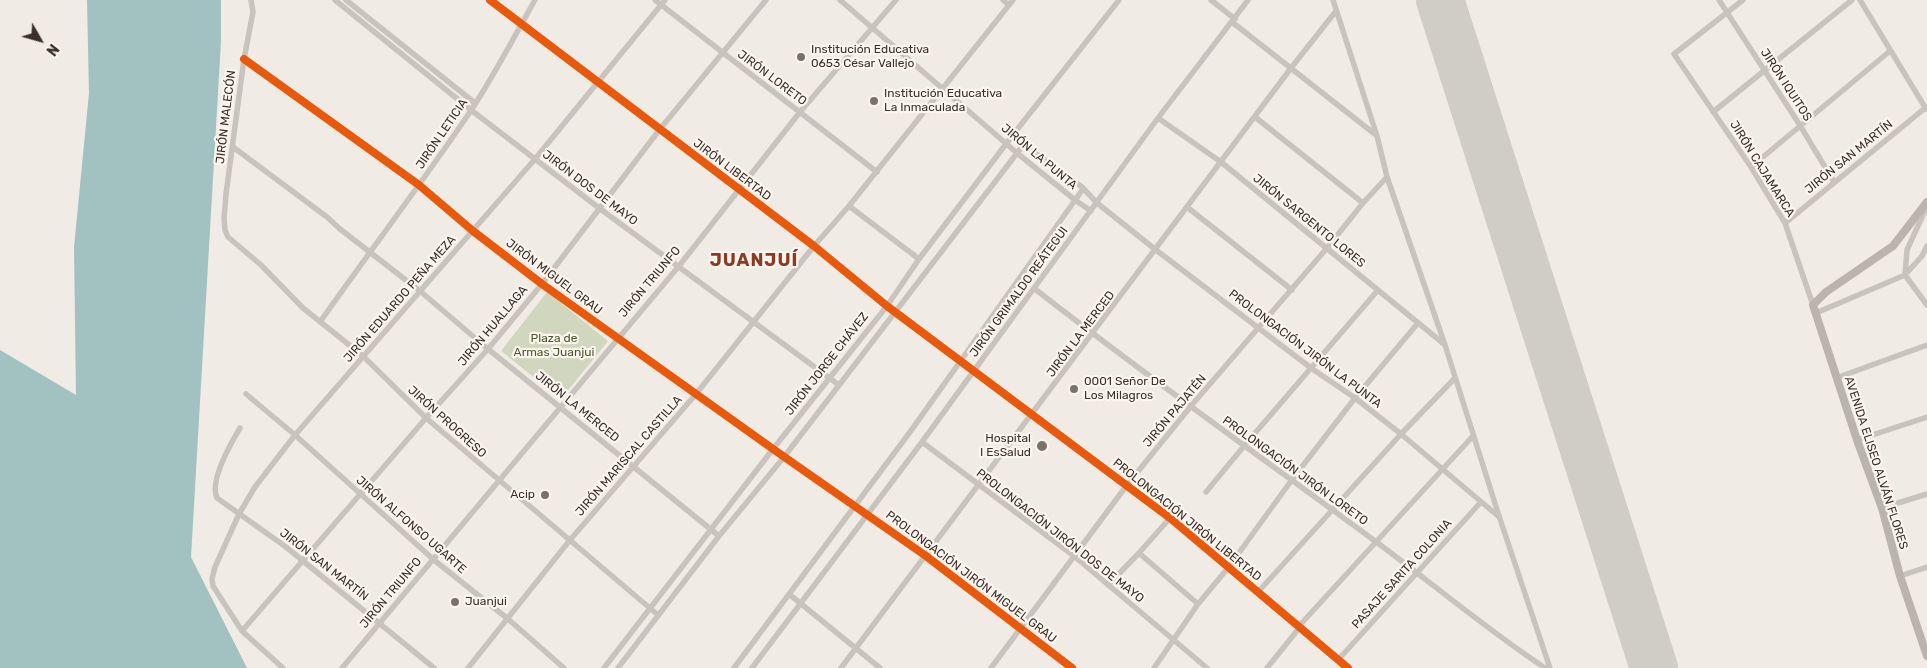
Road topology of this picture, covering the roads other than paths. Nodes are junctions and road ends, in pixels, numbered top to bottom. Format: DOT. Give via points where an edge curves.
graph roads {
  1 [pos="251,0"];
  2 [pos="335,0"];
  3 [pos="346,0"];
  4 [pos="490,0"];
  5 [pos="535,0"];
  6 [pos="655,0"];
  7 [pos="766,0"];
  8 [pos="840,0"];
  9 [pos="896,0"];
  10 [pos="1003,0"];
  11 [pos="1119,0"];
  12 [pos="1212,0"];
  13 [pos="1248,0"];
  14 [pos="1333,0"];
  15 [pos="1719,0"];
  16 [pos="1743,0"];
  17 [pos="1852,0"];
  18 [pos="1860,0"];
  19 [pos="663,2"];
  20 [pos="1011,3"];
  21 [pos="1336,12"];
  22 [pos="1727,13"];
  23 [pos="1233,21"];
  24 [pos="521,24"];
  25 [pos="872,27"];
  26 [pos="1890,51"];
  27 [pos="722,53"];
  28 [pos="244,59"];
  29 [pos="1291,68"];
  30 [pos="1764,71"];
  31 [pos="598,83"];
  32 [pos="943,89"];
  33 [pos="475,103"];
  34 [pos="471,110"];
  35 [pos="1926,110"];
  36 [pos="800,112"];
  37 [pos="1713,112"];
  38 [pos="1255,117"];
  39 [pos="1158,118"];
  40 [pos="1801,127"];
  41 [pos="660,129"];
  42 [pos="1012,136"];
  43 [pos="1377,136"];
  44 [pos="1007,144"];
  45 [pos="1024,144"];
  46 [pos="233,146"];
  47 [pos="1018,153"];
  48 [pos="535,159"];
  49 [pos="1222,162"];
  50 [pos="1751,167"];
  51 [pos="877,172"];
  52 [pos="1387,177"];
  53 [pos="1834,182"];
  54 [pos="419,185"];
  55 [pos="740,189"];
  56 [pos="1083,189"];
  57 [pos="1075,200"];
  58 [pos="1927,202"];
  59 [pos="1097,203"];
  60 [pos="1363,203"];
  61 [pos="849,206"];
  62 [pos="1927,206"];
  63 [pos="1187,207"];
  64 [pos="598,208"];
  65 [pos="1091,211"];
  66 [pos="1785,223"];
  67 [pos="473,231"];
  68 [pos="228,237"];
  69 [pos="814,246"];
  70 [pos="1927,246"];
  71 [pos="1327,248"];
  72 [pos="1156,250"];
  73 [pos="369,251"];
  74 [pos="919,259"];
  75 [pos="679,266"];
  76 [pos="1905,275"];
  77 [pos="542,284"];
  78 [pos="1035,289"];
  79 [pos="1292,290"];
  80 [pos="1378,290"];
  81 [pos="420,291"];
  82 [pos="1927,305"];
  83 [pos="887,306"];
  84 [pos="1814,309"];
  85 [pos="896,312"];
  86 [pos="754,321"];
  87 [pos="320,322"];
  88 [pos="1418,323"];
  89 [pos="1259,328"];
  90 [pos="1093,334"];
  91 [pos="618,338"];
  92 [pos="1445,345"];
  93 [pos="1927,346"];
  94 [pos="488,349"];
  95 [pos="363,356"];
  96 [pos="960,360"];
  97 [pos="1311,368"];
  98 [pos="974,371"];
  99 [pos="829,378"];
  100 [pos="1455,378"];
  101 [pos="1836,378"];
  102 [pos="839,385"];
  103 [pos="246,394"];
  104 [pos="696,394"];
  105 [pos="1355,398"];
  106 [pos="1191,406"];
  107 [pos="562,407"];
  108 [pos="1032,414"];
  109 [pos="1927,417"];
  110 [pos="426,418"];
  111 [pos="240,428"];
  112 [pos="1401,434"];
  113 [pos="295,436"];
  114 [pos="1473,436"];
  115 [pos="1857,440"];
  116 [pos="922,442"];
  117 [pos="1244,446"];
  118 [pos="773,449"];
  119 [pos="784,457"];
  120 [pos="634,466"];
  121 [pos="1442,468"];
  122 [pos="500,481"];
  123 [pos="1291,481"];
  124 [pos="978,483"];
  125 [pos="1127,485"];
  126 [pos="1206,492"];
  127 [pos="1927,494"];
  128 [pos="360,495"];
  129 [pos="1481,502"];
  130 [pos="855,506"];
  131 [pos="1882,508"];
  132 [pos="1332,511"];
  133 [pos="239,514"];
  134 [pos="868,515"];
  135 [pos="1499,516"];
  136 [pos="1170,518"];
  137 [pos="712,530"];
  138 [pos="719,536"];
  139 [pos="570,540"];
  140 [pos="1375,542"];
  141 [pos="1139,554"];
  142 [pos="926,556"];
  143 [pos="1074,556"];
  144 [pos="434,560"];
  145 [pos="303,561"];
  146 [pos="1927,567"];
  147 [pos="1228,568"];
  148 [pos="1417,574"];
  149 [pos="1900,576"];
  150 [pos="1108,585"];
  151 [pos="1258,592"];
  152 [pos="788,594"];
  153 [pos="800,604"];
  154 [pos="1198,604"];
  155 [pos="649,608"];
  156 [pos="658,615"];
  157 [pos="508,619"];
  158 [pos="381,623"];
  159 [pos="1020,627"];
  160 [pos="1300,627"];
  161 [pos="242,631"];
  162 [pos="1923,633"];
  163 [pos="1174,641"];
  164 [pos="856,649"];
  165 [pos="1927,656"];
  166 [pos="1338,660"];
  167 [pos="283,668"];
  168 [pos="342,668"];
  169 [pos="434,668"];
  170 [pos="468,668"];
  171 [pos="564,668"];
  172 [pos="604,668"];
  173 [pos="618,668"];
  174 [pos="734,668"];
  175 [pos="752,668"];
  176 [pos="841,668"];
  177 [pos="880,668"];
  178 [pos="991,668"];
  179 [pos="1072,668"];
  180 [pos="1154,668"];
  181 [pos="1207,668"];
  182 [pos="1268,668"];
  183 [pos="1348,668"];
  184 [pos="1544,668"];
  185 [pos="1550,668"];
  1 -- 28 [label="street, JIRÓN MALECÓN" via="253,12"];
  2 -- 34 [label="street, JIRÓN DOS DE MAYO"];
  3 -- 33 [label="street"];
  4 -- 24 [label="street, JIRÓN LIBERTAD"];
  5 -- 24 [label="street, JIRÓN LETICIA"];
  6 -- 19 [label="street, JIRÓN LORETO"];
  7 -- 27 [label="street, JIRÓN HUALLAGA"];
  8 -- 25 [label="street, JIRÓN LA PUNTA"];
  9 -- 25 [label="street, JIRÓN TRIUNFO"];
  10 -- 20 [label="street"];
  11 -- 42 [label="street, JIRÓN JORGE CHÁVEZ"];
  12 -- 23 [label="street"];
  13 -- 23 [label="street, JIRÓN GRIMALDO REÁTEGUI"];
  14 -- 21 [label="street"];
  15 -- 22 [label="street, JIRÓN IQUITOS"];
  16 -- 22 [label="street"];
  17 -- 30 [label="street"];
  18 -- 26 [label="street"];
  19 -- 27 [label="street, JIRÓN LORETO"];
  19 -- 31 [label="street, JIRÓN EDUARDO PEÑA MEZA"];
  20 -- 32 [label="street, JIRÓN MARISCAL CASTILLA"];
  21 -- 29 [label="street, JIRÓN LA MERCED"];
  21 -- 43 [label="street"];
  22 -- 30 [label="street, JIRÓN IQUITOS"];
  22 -- 37 [label="street, JIRÓN CAJAMARCA" via="1674,54"];
  23 -- 29 [label="street"];
  23 -- 39 [label="street, JIRÓN GRIMALDO REÁTEGUI"];
  24 -- 31 [label="street, JIRÓN LIBERTAD"];
  24 -- 33 [label="street, JIRÓN LETICIA"];
  25 -- 32 [label="street, JIRÓN LA PUNTA"];
  25 -- 36 [label="street, JIRÓN TRIUNFO"];
  26 -- 35 [label="street"];
  26 -- 40 [label="street"];
  27 -- 36 [label="street, JIRÓN LORETO"];
  27 -- 41 [label="street, JIRÓN HUALLAGA"];
  28 -- 46 [label="street, JIRÓN MALECÓN"];
  28 -- 54 [label="street, JIRÓN MIGUEL GRAU"];
  29 -- 38 [label="street, JIRÓN LA MERCED"];
  29 -- 43 [label="street"];
  30 -- 37 [label="street"];
  30 -- 40 [label="street, JIRÓN IQUITOS"];
  31 -- 41 [label="street, JIRÓN LIBERTAD"];
  31 -- 48 [label="street, JIRÓN EDUARDO PEÑA MEZA"];
  32 -- 44 [label="street, JIRÓN LA PUNTA"];
  32 -- 51 [label="street, JIRÓN MARISCAL CASTILLA"];
  33 -- 34 [label="street, JIRÓN LETICIA"];
  34 -- 48 [label="street, JIRÓN DOS DE MAYO"];
  34 -- 54 [label="street, JIRÓN LETICIA"];
  35 -- 53 [label="street, JIRÓN SAN MARTÍN"];
  36 -- 51 [label="street, JIRÓN LORETO"];
  36 -- 55 [label="street, JIRÓN TRIUNFO"];
  37 -- 50 [label="street, JIRÓN CAJAMARCA"];
  38 -- 49 [label="street, JIRÓN LA MERCED"];
  38 -- 60 [label="street"];
  39 -- 49 [label="street, JIRÓN SARGENTO LORES"];
  39 -- 59 [label="street, JIRÓN GRIMALDO REÁTEGUI"];
  40 -- 50 [label="street"];
  40 -- 53 [label="street, JIRÓN IQUITOS"];
  41 -- 55 [label="street, JIRÓN LIBERTAD"];
  41 -- 64 [label="street, JIRÓN HUALLAGA"];
  42 -- 44 [label="street, JIRÓN JORGE CHÁVEZ"];
  42 -- 45 [label="street, JIRÓN LA PUNTA"];
  43 -- 52 [label="street"];
  44 -- 47 [label="street, JIRÓN LA PUNTA"];
  44 -- 74 [label="street, JIRÓN JORGE CHÁVEZ"];
  45 -- 47 [label="street, JIRÓN JORGE CHÁVEZ"];
  45 -- 56 [label="street, JIRÓN LA PUNTA"];
  46 -- 68 [label="street, JIRÓN MALECÓN" via="225,210"];
  46 -- 73 [label="street, JIRÓN LA MERCED"];
  47 -- 57 [label="street, JIRÓN LA PUNTA"];
  47 -- 85 [label="street, JIRÓN JORGE CHÁVEZ"];
  48 -- 64 [label="street, JIRÓN DOS DE MAYO"];
  48 -- 67 [label="street, JIRÓN EDUARDO PEÑA MEZA"];
  49 -- 63 [label="street, JIRÓN LA MERCED"];
  49 -- 71 [label="street, JIRÓN SARGENTO LORES"];
  50 -- 66 [label="street, JIRÓN CAJAMARCA"];
  51 -- 61 [label="street, JIRÓN MARISCAL CASTILLA"];
  52 -- 60 [label="street, JIRÓN PAJATÉN"];
  52 -- 92 [label="street"];
  53 -- 66 [label="street, JIRÓN SAN MARTÍN"];
  54 -- 67 [label="street, JIRÓN MIGUEL GRAU"];
  54 -- 73 [label="street, JIRÓN LETICIA"];
  55 -- 69 [label="street, JIRÓN LIBERTAD"];
  55 -- 75 [label="street, JIRÓN TRIUNFO"];
  56 -- 57 [label="street, JIRÓN GRIMALDO REÁTEGUI"];
  56 -- 59 [label="street, JIRÓN LA PUNTA"];
  57 -- 65 [label="street, JIRÓN LA PUNTA"];
  57 -- 96 [label="street, JIRÓN GRIMALDO REÁTEGUI"];
  58 -- 84 [label="street" via="1893,246 1826,292"];
  59 -- 65 [label="street, JIRÓN GRIMALDO REÁTEGUI"];
  59 -- 72 [label="street, PROLONGACIÓN JIRÓN LA PUNTA"];
  60 -- 71 [label="street, JIRÓN PAJATÉN"];
  61 -- 69 [label="street, JIRÓN MARISCAL CASTILLA"];
  61 -- 74 [label="street"];
  62 -- 76 [label="street" via="1907,250"];
  63 -- 72 [label="street, JIRÓN LA MERCED"];
  63 -- 79 [label="street"];
  64 -- 75 [label="street, JIRÓN DOS DE MAYO"];
  64 -- 77 [label="street, JIRÓN HUALLAGA"];
  65 -- 78 [label="street, JIRÓN GRIMALDO REÁTEGUI"];
  66 -- 84 [label="street, JIRÓN CAJAMARCA"];
  67 -- 77 [label="street, JIRÓN MIGUEL GRAU"];
  67 -- 81 [label="street, JIRÓN EDUARDO PEÑA MEZA"];
  68 -- 87 [label="street, JIRÓN PROGRESO"];
  69 -- 83 [label="street, JIRÓN LIBERTAD"];
  69 -- 86 [label="street, JIRÓN MARISCAL CASTILLA"];
  70 -- 76 [label="street"];
  71 -- 79 [label="street, JIRÓN PAJATÉN"];
  71 -- 80 [label="street, JIRÓN SARGENTO LORES"];
  72 -- 89 [label="street, PROLONGACIÓN JIRÓN LA PUNTA"];
  72 -- 90 [label="street, JIRÓN LA MERCED"];
  73 -- 81 [label="street, JIRÓN LA MERCED"];
  73 -- 87 [label="street, JIRÓN LETICIA"];
  74 -- 83 [label="street, JIRÓN JORGE CHÁVEZ"];
  75 -- 86 [label="street, JIRÓN DOS DE MAYO"];
  75 -- 91 [label="street, JIRÓN TRIUNFO"];
  76 -- 82 [label="street"];
  76 -- 84 [label="street"];
  77 -- 91 [label="street, JIRÓN MIGUEL GRAU"];
  77 -- 94 [label="street, JIRÓN HUALLAGA"];
  78 -- 90 [label="street, PROLONGACIÓN JIRÓN LORETO"];
  78 -- 98 [label="street, JIRÓN GRIMALDO REÁTEGUI"];
  79 -- 89 [label="street, JIRÓN PAJATÉN"];
  80 -- 88 [label="street, JIRÓN SARGENTO LORES"];
  80 -- 97 [label="street"];
  81 -- 94 [label="street, JIRÓN LA MERCED"];
  81 -- 95 [label="street, JIRÓN EDUARDO PEÑA MEZA"];
  83 -- 85 [label="street, JIRÓN LIBERTAD"];
  83 -- 99 [label="street, JIRÓN JORGE CHÁVEZ"];
  84 -- 101 [label="street, AVENIDA ELISEO ALVÁN FLORES"];
  85 -- 96 [label="street, JIRÓN LIBERTAD"];
  85 -- 102 [label="street, JIRÓN JORGE CHÁVEZ"];
  86 -- 99 [label="street, JIRÓN DOS DE MAYO"];
  86 -- 104 [label="street, JIRÓN MARISCAL CASTILLA"];
  87 -- 95 [label="street, JIRÓN PROGRESO"];
  88 -- 92 [label="street, JIRÓN SARGENTO LORES"];
  88 -- 105 [label="street"];
  89 -- 97 [label="street, PROLONGACIÓN JIRÓN LA PUNTA"];
  89 -- 106 [label="street, JIRÓN PAJATÉN"];
  90 -- 106 [label="street, PROLONGACIÓN JIRÓN LORETO"];
  90 -- 108 [label="street, JIRÓN LA MERCED"];
  91 -- 104 [label="street, JIRÓN MIGUEL GRAU"];
  91 -- 107 [label="street, JIRÓN TRIUNFO"];
  92 -- 100 [label="street"];
  93 -- 101 [label="street"];
  94 -- 107 [label="street, JIRÓN LA MERCED"];
  94 -- 110 [label="street, JIRÓN HUALLAGA"];
  95 -- 110 [label="street, JIRÓN PROGRESO"];
  95 -- 113 [label="street, JIRÓN EDUARDO PEÑA MEZA"];
  96 -- 98 [label="street, PROLONGACIÓN JIRÓN LIBERTAD"];
  96 -- 130 [label="street, JIRÓN GRIMALDO REÁTEGUI"];
  97 -- 105 [label="street, PROLONGACIÓN JIRÓN LA PUNTA"];
  97 -- 117 [label="street"];
  98 -- 108 [label="street, PROLONGACIÓN JIRÓN LIBERTAD"];
  98 -- 116 [label="street, JIRÓN GRIMALDO REÁTEGUI"];
  99 -- 102 [label="street, JIRÓN DOS DE MAYO"];
  99 -- 118 [label="street, JIRÓN JORGE CHÁVEZ"];
  100 -- 112 [label="street"];
  100 -- 114 [label="street"];
  101 -- 115 [label="street, AVENIDA ELISEO ALVÁN FLORES"];
  102 -- 119 [label="street, JIRÓN JORGE CHÁVEZ"];
  103 -- 113 [label="street, JIRÓN ALFONSO UGARTE"];
  104 -- 118 [label="street, JIRÓN MIGUEL GRAU"];
  104 -- 120 [label="street, JIRÓN MARISCAL CASTILLA"];
  105 -- 112 [label="street, PROLONGACIÓN JIRÓN LA PUNTA"];
  105 -- 123 [label="street"];
  106 -- 117 [label="street, PROLONGACIÓN JIRÓN LORETO"];
  106 -- 125 [label="street, JIRÓN PAJATÉN"];
  107 -- 120 [label="street, JIRÓN LA MERCED"];
  107 -- 122 [label="street, JIRÓN TRIUNFO"];
  108 -- 124 [label="street, JIRÓN LA MERCED"];
  108 -- 125 [label="street, PROLONGACIÓN JIRÓN LIBERTAD"];
  109 -- 115 [label="street"];
  110 -- 122 [label="street, JIRÓN PROGRESO"];
  110 -- 128 [label="street, JIRÓN HUALLAGA"];
  111 -- 133 [label="street, JIRÓN SAN MARTÍN" via="217,476 215,494"];
  112 -- 121 [label="street, PROLONGACIÓN JIRÓN LA PUNTA"];
  112 -- 132 [label="street"];
  113 -- 128 [label="street, JIRÓN ALFONSO UGARTE"];
  113 -- 133 [label="street, JIRÓN EDUARDO PEÑA MEZA" via="255,487"];
  114 -- 121 [label="street"];
  114 -- 135 [label="street"];
  115 -- 131 [label="street, AVENIDA ELISEO ALVÁN FLORES"];
  116 -- 124 [label="street, PROLONGACIÓN JIRÓN DOS DE MAYO"];
  116 -- 134 [label="street, JIRÓN GRIMALDO REÁTEGUI"];
  117 -- 123 [label="street, PROLONGACIÓN JIRÓN LORETO"];
  117 -- 126 [label="street"];
  118 -- 119 [label="street, JIRÓN MIGUEL GRAU"];
  118 -- 137 [label="street, JIRÓN JORGE CHÁVEZ"];
  119 -- 130 [label="street, JIRÓN MIGUEL GRAU"];
  119 -- 138 [label="street, JIRÓN JORGE CHÁVEZ"];
  120 -- 137 [label="street, JIRÓN LA MERCED"];
  120 -- 139 [label="street, JIRÓN MARISCAL CASTILLA"];
  121 -- 129 [label="street, PROLONGACIÓN JIRÓN LA PUNTA"];
  121 -- 140 [label="street"];
  122 -- 139 [label="street, JIRÓN PROGRESO"];
  122 -- 144 [label="street, JIRÓN TRIUNFO"];
  123 -- 132 [label="street, PROLONGACIÓN JIRÓN LORETO"];
  123 -- 147 [label="street"];
  124 -- 142 [label="street, JIRÓN LA MERCED"];
  124 -- 143 [label="street, PROLONGACIÓN JIRÓN DOS DE MAYO"];
  125 -- 136 [label="street, PROLONGACIÓN JIRÓN LIBERTAD"];
  125 -- 143 [label="street, JIRÓN PAJATÉN"];
  127 -- 131 [label="street"];
  128 -- 144 [label="street, JIRÓN ALFONSO UGARTE"];
  128 -- 145 [label="street, JIRÓN HUALLAGA"];
  129 -- 135 [label="street, PROLONGACIÓN JIRÓN LA PUNTA"];
  129 -- 148 [label="street, PASAJE SARITA COLONIA"];
  130 -- 134 [label="street, PROLONGACIÓN JIRÓN MIGUEL GRAU"];
  130 -- 152 [label="street, JIRÓN GRIMALDO REÁTEGUI"];
  131 -- 149 [label="street, AVENIDA ELISEO ALVÁN FLORES"];
  132 -- 140 [label="street, PROLONGACIÓN JIRÓN LORETO"];
  132 -- 151 [label="street"];
  133 -- 145 [label="street, JIRÓN SAN MARTÍN"];
  133 -- 161 [label="street, JIRÓN EDUARDO PEÑA MEZA" via="212,580"];
  134 -- 142 [label="street, PROLONGACIÓN JIRÓN MIGUEL GRAU"];
  134 -- 153 [label="street, JIRÓN GRIMALDO REÁTEGUI"];
  135 -- 185 [label="street"];
  136 -- 141 [label="street"];
  136 -- 147 [label="street, PROLONGACIÓN JIRÓN LIBERTAD"];
  137 -- 138 [label="street, JIRÓN LA MERCED"];
  137 -- 155 [label="street, JIRÓN JORGE CHÁVEZ"];
  138 -- 156 [label="street, JIRÓN JORGE CHÁVEZ"];
  139 -- 155 [label="street, JIRÓN PROGRESO"];
  139 -- 157 [label="street, JIRÓN MARISCAL CASTILLA"];
  140 -- 148 [label="street, PROLONGACIÓN JIRÓN LORETO"];
  140 -- 160 [label="street"];
  141 -- 150 [label="street"];
  141 -- 154 [label="street"];
  142 -- 159 [label="street, PROLONGACIÓN JIRÓN MIGUEL GRAU"];
  142 -- 164 [label="street, JIRÓN LA MERCED"];
  143 -- 150 [label="street, PROLONGACIÓN JIRÓN DOS DE MAYO"];
  143 -- 159 [label="street, JIRÓN PAJATÉN"];
  144 -- 157 [label="street, JIRÓN ALFONSO UGARTE"];
  144 -- 158 [label="street, JIRÓN TRIUNFO"];
  145 -- 158 [label="street, JIRÓN SAN MARTÍN"];
  145 -- 161 [label="street, JIRÓN HUALLAGA"];
  146 -- 149 [label="street"];
  147 -- 151 [label="street, PROLONGACIÓN JIRÓN LIBERTAD"];
  147 -- 154 [label="street"];
  148 -- 166 [label="street, PASAJE SARITA COLONIA"];
  148 -- 184 [label="street, PROLONGACIÓN JIRÓN LORETO"];
  149 -- 162 [label="street, AVENIDA ELISEO ALVÁN FLORES"];
  150 -- 163 [label="street, PROLONGACIÓN JIRÓN DOS DE MAYO"];
  151 -- 160 [label="street, PROLONGACIÓN JIRÓN LIBERTAD"];
  152 -- 153 [label="street"];
  152 -- 174 [label="street, JIRÓN GRIMALDO REÁTEGUI"];
  153 -- 164 [label="street"];
  153 -- 175 [label="street, JIRÓN GRIMALDO REÁTEGUI"];
  154 -- 163 [label="street"];
  155 -- 156 [label="street, JIRÓN PROGRESO"];
  155 -- 172 [label="street, JIRÓN JORGE CHÁVEZ"];
  156 -- 173 [label="street, JIRÓN JORGE CHÁVEZ"];
  157 -- 170 [label="street, JIRÓN MARISCAL CASTILLA"];
  157 -- 171 [label="street, JIRÓN ALFONSO UGARTE"];
  158 -- 168 [label="street, JIRÓN TRIUNFO"];
  158 -- 169 [label="street, JIRÓN SAN MARTÍN"];
  159 -- 178 [label="street, JIRÓN PAJATÉN"];
  159 -- 179 [label="street, PROLONGACIÓN JIRÓN MIGUEL GRAU"];
  160 -- 166 [label="street, PROLONGACIÓN JIRÓN LIBERTAD"];
  160 -- 182 [label="street"];
  161 -- 167 [label="street"];
  162 -- 165 [label="street, AVENIDA ELISEO ALVÁN FLORES"];
  163 -- 180 [label="street"];
  163 -- 181 [label="street, PROLONGACIÓN JIRÓN DOS DE MAYO"];
  164 -- 176 [label="street, JIRÓN LA MERCED"];
  164 -- 177 [label="street"];
  166 -- 183 [label="street, PROLONGACIÓN JIRÓN LIBERTAD"];
}
